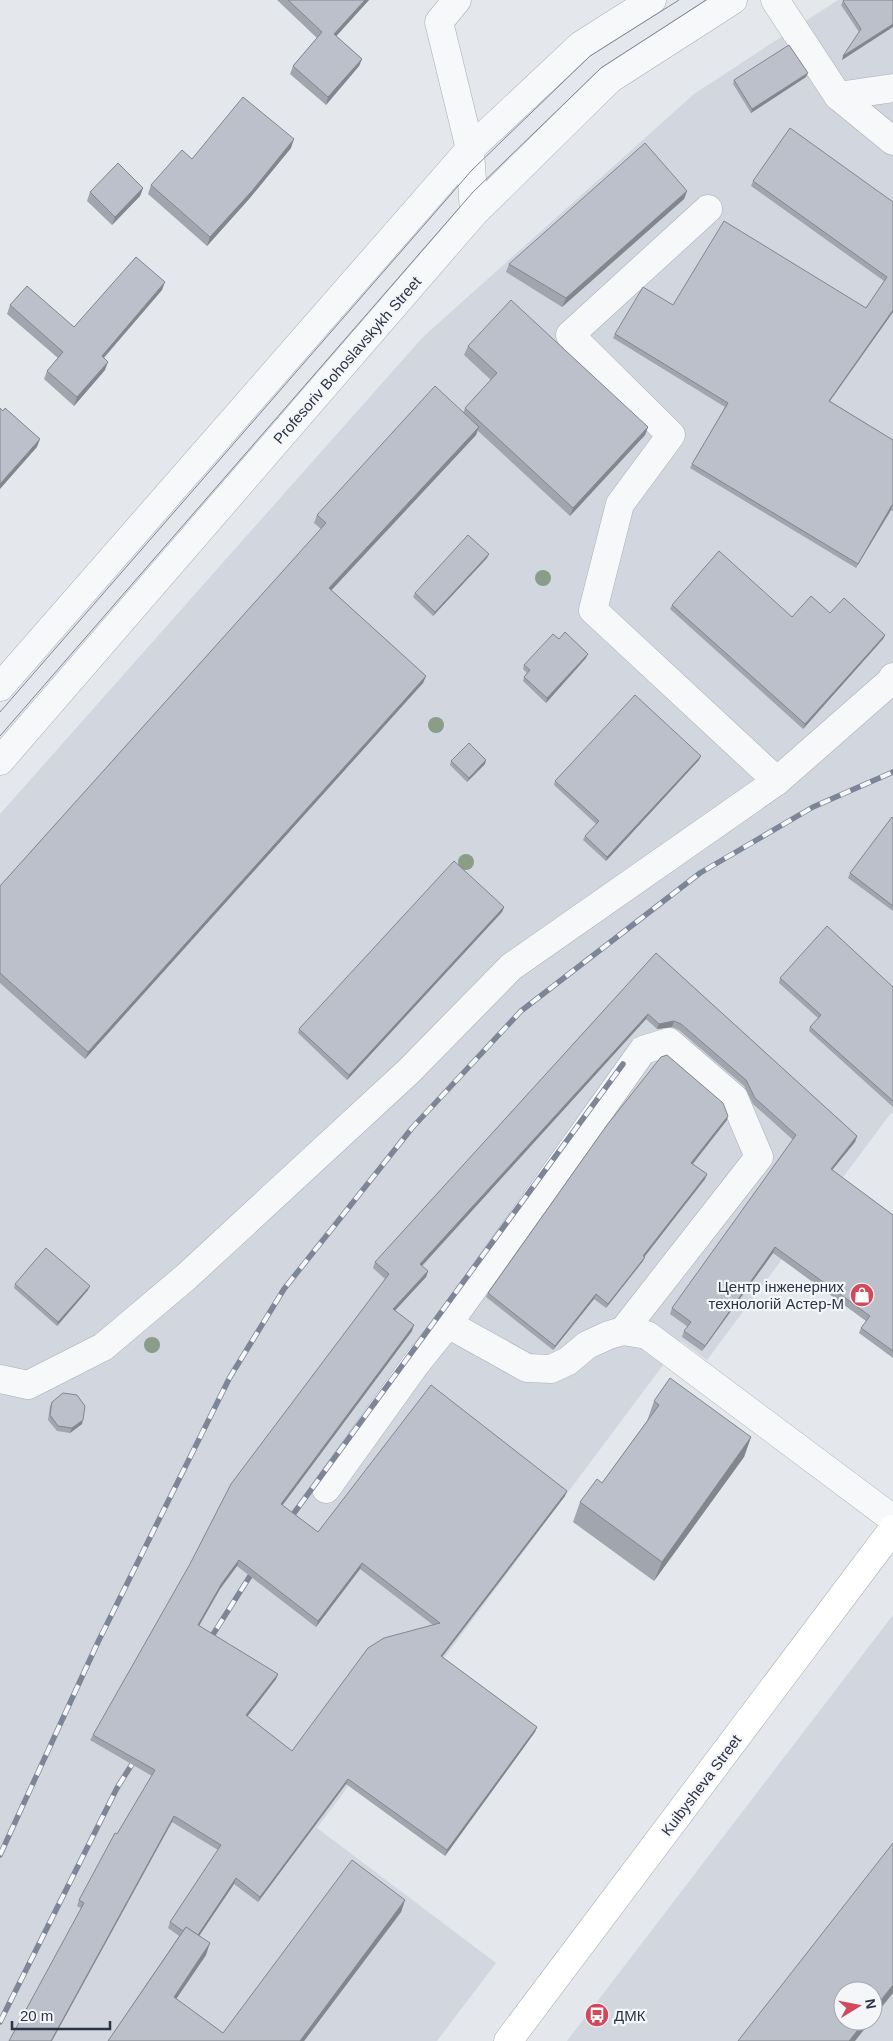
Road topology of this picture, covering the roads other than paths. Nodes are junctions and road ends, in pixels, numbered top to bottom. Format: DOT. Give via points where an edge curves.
graph roads {
  1 [pos="457,0"];
  2 [pos="652,0"];
  3 [pos="733,0"];
  4 [pos="776,0"];
  5 [pos="893,88"];
  6 [pos="838,96"];
  7 [pos="893,141"];
  8 [pos="470,148"];
  9 [pos="708,209"];
  10 [pos="474,213"];
  11 [pos="893,676"];
  12 [pos="0,687"];
  13 [pos="0,761"];
  14 [pos="777,781"];
  15 [pos="448,1324"];
  16 [pos="623,1331"];
  17 [pos="0,1379"];
  18 [pos="326,1490"];
  19 [pos="893,1519"];
  20 [pos="893,1529"];
  21 [pos="508,2041"];
  1 -- 8 [label="street" via="439,22"];
  2 -- 8 [label="street" via="581,45"];
  3 -- 10 [label="street, Profesoriv Bohoslavskykh Street" via="610,79"];
  4 -- 6 [label="street"];
  5 -- 6 [label="street"];
  6 -- 7 [label="street"];
  8 -- 10 [label="street"];
  8 -- 12 [label="street"];
  9 -- 14 [label="street" via="570,335 672,435 620,504 593,610"];
  10 -- 13 [label="street, Profesoriv Bohoslavskykh Street"];
  11 -- 14 [label="street"];
  14 -- 17 [label="street" via="511,967 409,1071 186,1277 103,1348 28,1385"];
  15 -- 16 [label="street" via="527,1368 551,1370 587,1345"];
  15 -- 16 [label="street" via="643,1050 669,1042 734,1098 758,1157"];
  15 -- 18 [label="street"];
  16 -- 19 [label="street" via="647,1335"];
  20 -- 21 [label="main road, Kuibysheva Street"];
}
